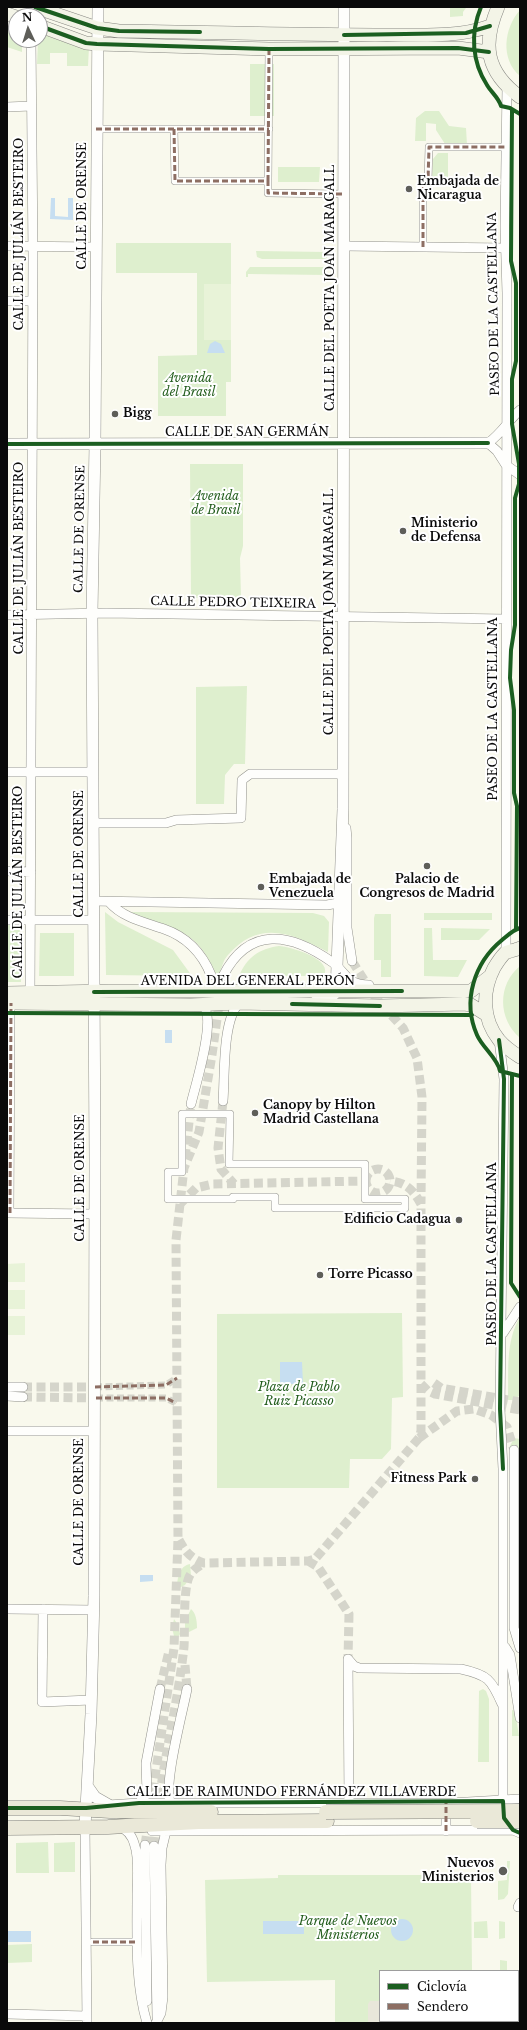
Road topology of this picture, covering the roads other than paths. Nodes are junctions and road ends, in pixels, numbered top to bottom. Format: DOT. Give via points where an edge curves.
graph roads {
  1 [pos="35,7"];
  2 [pos="98,7"];
  3 [pos="344,7"];
  4 [pos="498,7"];
  5 [pos="490,26"];
  6 [pos="97,28"];
  7 [pos="48,29"];
  8 [pos="344,35"];
  9 [pos="97,44"];
  10 [pos="31,48"];
  11 [pos="269,49"];
  12 [pos="344,50"];
  13 [pos="489,52"];
  14 [pos="507,87"];
  15 [pos="520,97"];
  16 [pos="31,106"];
  17 [pos="7,107"];
  18 [pos="96,129"];
  19 [pos="174,129"];
  20 [pos="268,129"];
  21 [pos="505,146"];
  22 [pos="268,181"];
  23 [pos="344,194"];
  24 [pos="7,246"];
  25 [pos="33,246"];
  26 [pos="344,246"];
  27 [pos="96,247"];
  28 [pos="423,247"];
  29 [pos="505,248"];
  30 [pos="33,300"];
  31 [pos="7,301"];
  32 [pos="520,410"];
  33 [pos="507,426"];
  34 [pos="7,444"];
  35 [pos="32,444"];
  36 [pos="95,444"];
  37 [pos="343,444"];
  38 [pos="488,444"];
  39 [pos="506,465"];
  40 [pos="520,475"];
  41 [pos="92,613"];
  42 [pos="32,614"];
  43 [pos="7,615"];
  44 [pos="343,617"];
  45 [pos="506,619"];
  46 [pos="7,772"];
  47 [pos="31,772"];
  48 [pos="92,772"];
  49 [pos="343,774"];
  50 [pos="342,809"];
  51 [pos="93,823"];
  52 [pos="7,871"];
  53 [pos="30,872"];
  54 [pos="93,901"];
  55 [pos="109,902"];
  56 [pos="338,903"];
  57 [pos="7,920"];
  58 [pos="30,920"];
  59 [pos="93,920"];
  60 [pos="520,948"];
  61 [pos="506,953"];
  62 [pos="352,961"];
  63 [pos="337,966"];
  64 [pos="211,975"];
  65 [pos="223,976"];
  66 [pos="489,977"];
  67 [pos="402,991"];
  68 [pos="336,992"];
  69 [pos="30,998"];
  70 [pos="94,998"];
  71 [pos="8,1000"];
  72 [pos="239,1003"];
  73 [pos="292,1004"];
  74 [pos="202,1005"];
  75 [pos="487,1015"];
  76 [pos="499,1040"];
  77 [pos="520,1057"];
  78 [pos="223,1101"];
  79 [pos="191,1104"];
  80 [pos="229,1164"];
  81 [pos="8,1213"];
  82 [pos="94,1214"];
  83 [pos="520,1307"];
  84 [pos="503,1333"];
  85 [pos="7,1386"];
  86 [pos="23,1387"];
  87 [pos="7,1396"];
  88 [pos="23,1397"];
  89 [pos="7,1431"];
  90 [pos="93,1432"];
  91 [pos="514,1450"];
  92 [pos="43,1609"];
  93 [pos="7,1610"];
  94 [pos="93,1610"];
  95 [pos="504,1645"];
  96 [pos="520,1648"];
  97 [pos="386,1670"];
  98 [pos="348,1687"];
  99 [pos="160,1689"];
  100 [pos="187,1689"];
  101 [pos="91,1700"];
  102 [pos="504,1707"];
  103 [pos="520,1718"];
  104 [pos="88,1787"];
  105 [pos="520,1800"];
  106 [pos="503,1801"];
  107 [pos="446,1802"];
  108 [pos="139,1803"];
  109 [pos="349,1803"];
  110 [pos="171,1804"];
  111 [pos="109,1805"];
  112 [pos="7,1808"];
  113 [pos="86,1808"];
  114 [pos="520,1811"];
  115 [pos="326,1817"];
  116 [pos="85,1827"];
  117 [pos="108,1827"];
  118 [pos="7,1828"];
  119 [pos="518,1828"];
  120 [pos="124,1830"];
  121 [pos="166,1831"];
  122 [pos="446,1831"];
  123 [pos="93,1942"];
  124 [pos="137,1942"];
  125 [pos="7,2014"];
  126 [pos="87,2019"];
  127 [pos="157,2022"];
  128 [pos="147,2023"];
  1 -- 6 [label="main road"];
  2 -- 6 [label="street, CALLE DE ORENSE"];
  3 -- 8 [label="street, CALLE DEL POETA JOAN MARAGALL"];
  4 -- 5 [label="main road"];
  5 -- 8 [label="main road" via="466,33"];
  5 -- 13 [label="main road"];
  6 -- 8 [label="main road" via="119,31"];
  6 -- 9 [label="street, CALLE DE ORENSE"];
  7 -- 9 [label="main road" via="76,40"];
  8 -- 12 [label="street, CALLE DEL POETA JOAN MARAGALL"];
  9 -- 11 [label="main road"];
  9 -- 18 [label="street, CALLE DE ORENSE"];
  10 -- 16 [label="street, CALLE DE JULIÁN BESTEIRO"];
  11 -- 12 [label="main road"];
  11 -- 20 [label="street"];
  12 -- 13 [label="main road" via="465,48"];
  12 -- 23 [label="street, CALLE DEL POETA JOAN MARAGALL"];
  13 -- 14 [label="main road" via="495,70"];
  14 -- 15 [label="main road"];
  14 -- 21 [label="street, PASEO DE LA CASTELLANA"];
  16 -- 17 [label="street"];
  16 -- 25 [label="street, CALLE DE JULIÁN BESTEIRO"];
  18 -- 19 [label="street"];
  18 -- 27 [label="street, CALLE DE ORENSE"];
  19 -- 20 [label="street"];
  19 -- 22 [label="street" via="175,181"];
  20 -- 22 [label="street"];
  21 -- 28 [label="street" via="428,147 428,181 423,188"];
  21 -- 29 [label="street, PASEO DE LA CASTELLANA"];
  22 -- 23 [label="street" via="268,193"];
  23 -- 26 [label="street, CALLE DEL POETA JOAN MARAGALL"];
  24 -- 25 [label="street"];
  25 -- 27 [label="street"];
  25 -- 30 [label="street, CALLE DE JULIÁN BESTEIRO"];
  26 -- 28 [label="street"];
  26 -- 37 [label="street, CALLE DEL POETA JOAN MARAGALL"];
  27 -- 36 [label="street, CALLE DE ORENSE"];
  28 -- 29 [label="street"];
  29 -- 33 [label="street, PASEO DE LA CASTELLANA"];
  30 -- 31 [label="street"];
  30 -- 35 [label="street, CALLE DE JULIÁN BESTEIRO"];
  32 -- 33 [label="street"];
  33 -- 38 [label="street"];
  33 -- 39 [label="street, PASEO DE LA CASTELLANA"];
  34 -- 35 [label="street, CALLE DE SAN GERMÁN"];
  35 -- 36 [label="street, CALLE DE SAN GERMÁN"];
  35 -- 42 [label="street, CALLE DE JULIÁN BESTEIRO"];
  36 -- 37 [label="street, CALLE DE SAN GERMÁN"];
  36 -- 41 [label="street, CALLE DE ORENSE"];
  37 -- 38 [label="street, CALLE DE SAN GERMÁN"];
  37 -- 44 [label="street, CALLE DEL POETA JOAN MARAGALL"];
  38 -- 39 [label="street" via="497,451"];
  39 -- 40 [label="street"];
  39 -- 45 [label="street, PASEO DE LA CASTELLANA"];
  41 -- 42 [label="street, CALLE PEDRO TEIXEIRA"];
  41 -- 44 [label="street, CALLE PEDRO TEIXEIRA"];
  41 -- 48 [label="street, CALLE DE ORENSE"];
  42 -- 43 [label="street, CALLE PEDRO TEIXEIRA"];
  42 -- 47 [label="street, CALLE DE JULIÁN BESTEIRO"];
  44 -- 45 [label="street, CALLE PEDRO TEIXEIRA"];
  44 -- 49 [label="street, CALLE DEL POETA JOAN MARAGALL"];
  45 -- 61 [label="street, PASEO DE LA CASTELLANA"];
  46 -- 47 [label="street"];
  47 -- 48 [label="street"];
  47 -- 53 [label="street, CALLE DE JULIÁN BESTEIRO"];
  48 -- 51 [label="street, CALLE DE ORENSE"];
  49 -- 50 [label="street, CALLE DEL POETA JOAN MARAGALL"];
  49 -- 51 [label="street" via="250,774 242,780 241,818 176,820 166,823"];
  50 -- 56 [label="street, CALLE DEL POETA JOAN MARAGALL"];
  50 -- 62 [label="street, CALLE DEL POETA JOAN MARAGALL" via="347,838 348,938"];
  51 -- 54 [label="street, CALLE DE ORENSE"];
  52 -- 53 [label="street"];
  53 -- 58 [label="street, CALLE DE JULIÁN BESTEIRO"];
  54 -- 55 [label="street"];
  54 -- 59 [label="street, CALLE DE ORENSE"];
  55 -- 56 [label="street" via="326,905"];
  55 -- 64 [label="street, AVENIDA DEL GENERAL PERÓN" via="132,918 167,930 186,940 202,956"];
  56 -- 63 [label="street, CALLE DEL POETA JOAN MARAGALL"];
  57 -- 58 [label="street"];
  58 -- 59 [label="street"];
  58 -- 69 [label="street, CALLE DE JULIÁN BESTEIRO"];
  59 -- 70 [label="street, CALLE DE ORENSE"];
  60 -- 61 [label="main road"];
  61 -- 66 [label="main road"];
  63 -- 65 [label="street, AVENIDA DEL GENERAL PERÓN" via="302,945 277,938 245,947 232,960"];
  63 -- 67 [label="street, AVENIDA DEL GENERAL PERÓN" via="348,980 356,984"];
  63 -- 68 [label="street, CALLE DEL POETA JOAN MARAGALL"];
  66 -- 67 [label="main road, AVENIDA DEL GENERAL PERÓN" via="471,991"];
  66 -- 75 [label="main road" via="486,990"];
  67 -- 68 [label="main road, AVENIDA DEL GENERAL PERÓN"];
  68 -- 70 [label="main road, AVENIDA DEL GENERAL PERÓN"];
  68 -- 73 [label="street" via="328,1000"];
  69 -- 70 [label="main road, AVENIDA DEL GENERAL PERÓN"];
  69 -- 71 [label="main road, AVENIDA DEL GENERAL PERÓN"];
  70 -- 74 [label="main road, AVENIDA DEL GENERAL PERÓN"];
  70 -- 82 [label="street, CALLE DE ORENSE"];
  71 -- 81 [label="street"];
  72 -- 73 [label="main road, AVENIDA DEL GENERAL PERÓN"];
  72 -- 74 [label="main road, AVENIDA DEL GENERAL PERÓN"];
  72 -- 78 [label="street" via="231,1014 228,1029"];
  73 -- 75 [label="main road, AVENIDA DEL GENERAL PERÓN" via="464,1004"];
  74 -- 79 [label="street" via="207,1011 207,1035"];
  75 -- 76 [label="main road"];
  76 -- 77 [label="main road"];
  76 -- 84 [label="street, PASEO DE LA CASTELLANA" via="504,1079"];
  80 -- 80 [label="street" via="230,1114 182,1114 182,1172 168,1172 168,1199 233,1200 233,1197 275,1197 275,1208 405,1208 405,1199 365,1199 365,1164"];
  81 -- 82 [label="street"];
  82 -- 90 [label="street, CALLE DE ORENSE"];
  83 -- 84 [label="street, PASEO DE LA CASTELLANA"];
  84 -- 95 [label="street, PASEO DE LA CASTELLANA" via="500,1409"];
  85 -- 86 [label="street"];
  87 -- 88 [label="street"];
  89 -- 90 [label="street"];
  90 -- 94 [label="street, CALLE DE ORENSE"];
  91 -- 96 [label="street" via="514,1628"];
  92 -- 93 [label="street"];
  92 -- 94 [label="street"];
  92 -- 101 [label="street" via="42,1702"];
  94 -- 101 [label="street, CALLE DE ORENSE"];
  95 -- 102 [label="street, PASEO DE LA CASTELLANA"];
  95 -- 103 [label="street, PASEO DE LA CASTELLANA" via="510,1655"];
  97 -- 98 [label="street, PASEO DE LA CASTELLANA" via="357,1674"];
  97 -- 98 [label="street, PASEO DE LA CASTELLANA" via="359,1668 348,1659"];
  97 -- 102 [label="street, PASEO DE LA CASTELLANA" via="474,1672 493,1683"];
  98 -- 109 [label="street, PASEO DE LA CASTELLANA"];
  99 -- 108 [label="street" via="146,1763 147,1793"];
  100 -- 110 [label="street" via="170,1769 168,1796"];
  101 -- 104 [label="street, CALLE DE ORENSE"];
  102 -- 106 [label="street, PASEO DE LA CASTELLANA"];
  104 -- 111 [label="street, CALLE DE RAIMUNDO FERNÁNDEZ VILLAVERDE" via="95,1797"];
  104 -- 113 [label="street, CALLE DE ORENSE"];
  105 -- 106 [label="street, CALLE DE RAIMUNDO FERNÁNDEZ VILLAVERDE"];
  106 -- 107 [label="street, CALLE DE RAIMUNDO FERNÁNDEZ VILLAVERDE"];
  106 -- 119 [label="street, PASEO DE LA CASTELLANA" via="504,1818"];
  107 -- 109 [label="street, CALLE DE RAIMUNDO FERNÁNDEZ VILLAVERDE"];
  107 -- 122 [label="street"];
  108 -- 110 [label="street, CALLE DE RAIMUNDO FERNÁNDEZ VILLAVERDE"];
  108 -- 111 [label="street, CALLE DE RAIMUNDO FERNÁNDEZ VILLAVERDE"];
  109 -- 110 [label="street, CALLE DE RAIMUNDO FERNÁNDEZ VILLAVERDE"];
  111 -- 113 [label="street, CALLE DE RAIMUNDO FERNÁNDEZ VILLAVERDE"];
  112 -- 113 [label="main road, CALLE DE RAIMUNDO FERNÁNDEZ VILLAVERDE"];
  113 -- 115 [label="main road, CALLE DE RAIMUNDO FERNÁNDEZ VILLAVERDE" via="110,1811"];
  113 -- 116 [label="street, CALLE DE ORENSE"];
  114 -- 115 [label="main road, CALLE DE RAIMUNDO FERNÁNDEZ VILLAVERDE, bridge"];
  115 -- 117 [label="main road, CALLE DE RAIMUNDO FERNÁNDEZ VILLAVERDE"];
  115 -- 119 [label="main road, CALLE DE RAIMUNDO FERNÁNDEZ VILLAVERDE, bridge"];
  116 -- 117 [label="main road, CALLE DE RAIMUNDO FERNÁNDEZ VILLAVERDE"];
  116 -- 118 [label="main road, CALLE DE RAIMUNDO FERNÁNDEZ VILLAVERDE"];
  116 -- 126 [label="street"];
  117 -- 120 [label="street, CALLE DE RAIMUNDO FERNÁNDEZ VILLAVERDE"];
  119 -- 122 [label="street, CALLE DE RAIMUNDO FERNÁNDEZ VILLAVERDE"];
  120 -- 121 [label="street, CALLE DE RAIMUNDO FERNÁNDEZ VILLAVERDE"];
  120 -- 124 [label="street" via="133,1840 137,1857"];
  121 -- 122 [label="street, CALLE DE RAIMUNDO FERNÁNDEZ VILLAVERDE"];
  121 -- 127 [label="street" via="162,1848 163,1998"];
  123 -- 124 [label="street"];
  124 -- 128 [label="street" via="140,1989"];
  125 -- 126 [label="street"];
  127 -- 128 [label="street" via="149,1846"];
}
